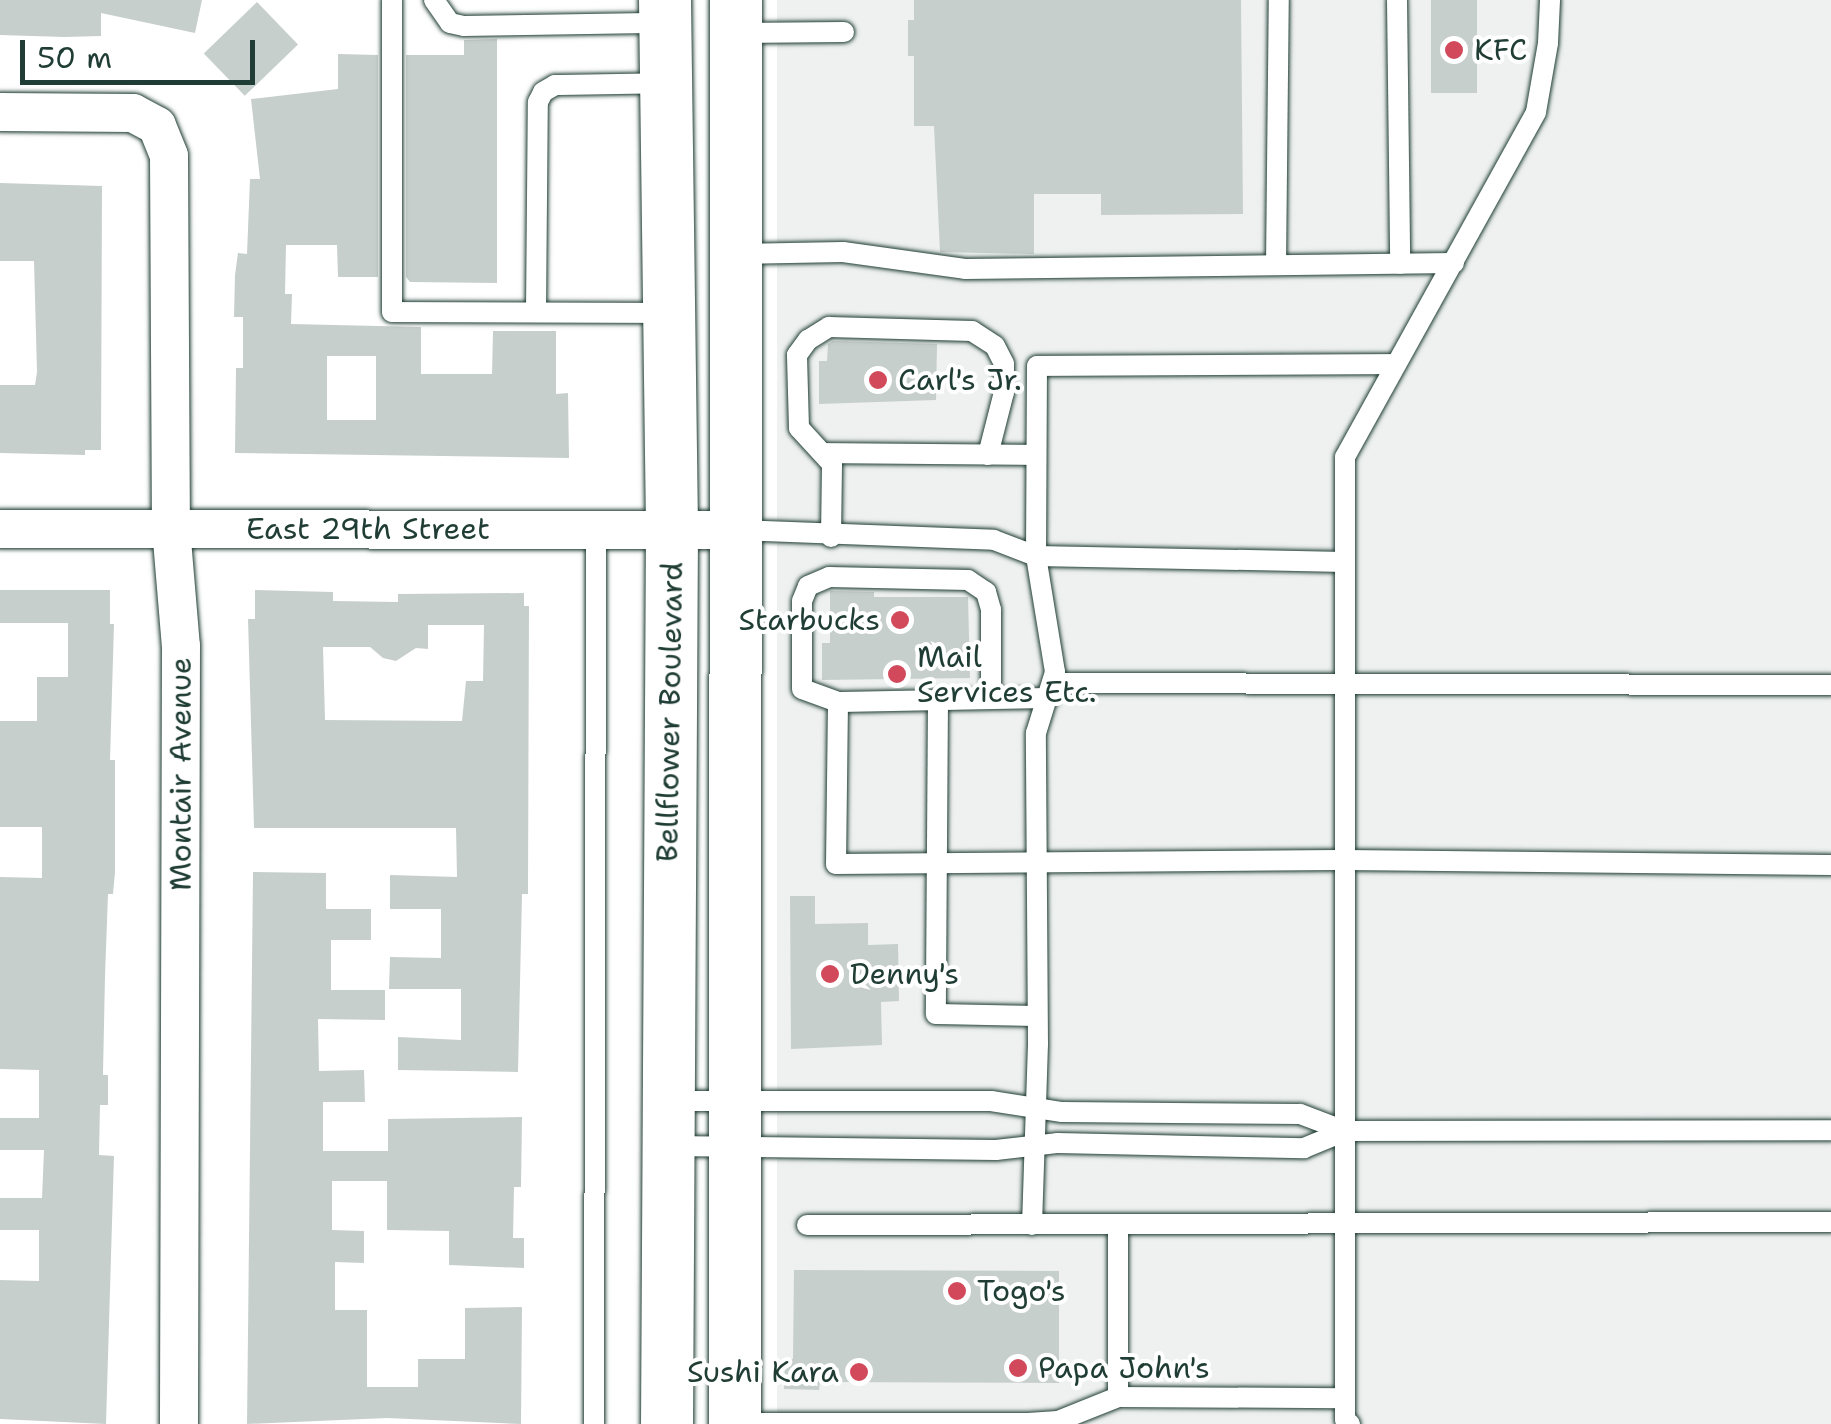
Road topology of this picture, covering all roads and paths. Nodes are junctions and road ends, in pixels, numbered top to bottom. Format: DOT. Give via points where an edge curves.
graph roads {
  1 [pos="392,0"];
  2 [pos="434,0"];
  3 [pos="1279,0"];
  4 [pos="1397,0"];
  5 [pos="1550,0"];
  6 [pos="665,11"];
  7 [pos="736,17"];
  8 [pos="844,32"];
  9 [pos="666,83"];
  10 [pos="0,112"];
  11 [pos="737,254"];
  12 [pos="1454,263"];
  13 [pos="1400,264"];
  14 [pos="1276,265"];
  15 [pos="536,312"];
  16 [pos="668,313"];
  17 [pos="1396,364"];
  18 [pos="824,454"];
  19 [pos="988,455"];
  20 [pos="1036,455"];
  21 [pos="0,528"];
  22 [pos="171,528"];
  23 [pos="596,530"];
  24 [pos="736,530"];
  25 [pos="672,531"];
  26 [pos="831,537"];
  27 [pos="1036,556"];
  28 [pos="1346,562"];
  29 [pos="1346,684"];
  30 [pos="1831,685"];
  31 [pos="1051,691"];
  32 [pos="938,700"];
  33 [pos="990,700"];
  34 [pos="838,702"];
  35 [pos="1345,860"];
  36 [pos="1036,862"];
  37 [pos="937,863"];
  38 [pos="1831,864"];
  39 [pos="1037,1016"];
  40 [pos="1036,1110"];
  41 [pos="668,1123"];
  42 [pos="736,1124"];
  43 [pos="1831,1130"];
  44 [pos="1345,1132"];
  45 [pos="1034,1145"];
  46 [pos="1831,1222"];
  47 [pos="1118,1224"];
  48 [pos="1345,1224"];
  49 [pos="1032,1225"];
  50 [pos="807,1226"];
  51 [pos="1118,1397"];
  52 [pos="1345,1398"];
  53 [pos="179,1424"];
  54 [pos="594,1424"];
  55 [pos="667,1424"];
  56 [pos="736,1424"];
  57 [pos="1028,1424"];
  58 [pos="1350,1424"];
  1 -- 15 [label="lane" via="392,312"];
  2 -- 6 [label="lane" via="450,22 464,26"];
  3 -- 14 [label="lane"];
  4 -- 13 [label="lane"];
  5 -- 12 [label="lane" via="1536,112"];
  6 -- 9 [label="main road, Bellflower Boulevard"];
  7 -- 8 [label="lane"];
  7 -- 11 [label="main road"];
  9 -- 15 [label="lane" via="555,85 543,92"];
  9 -- 16 [label="main road, Bellflower Boulevard"];
  10 -- 22 [label="street, Montair Avenue" via="133,113 157,126 169,156"];
  11 -- 14 [label="lane" via="843,252 965,268"];
  11 -- 24 [label="main road"];
  12 -- 13 [label="lane"];
  12 -- 17 [label="lane"];
  13 -- 14 [label="lane"];
  15 -- 16 [label="lane"];
  16 -- 25 [label="main road, Bellflower Boulevard"];
  17 -- 20 [label="lane" via="1037,366"];
  17 -- 28 [label="lane" via="1346,456"];
  18 -- 19 [label="lane"];
  18 -- 19 [label="lane" via="799,428 797,355 829,327 972,331 995,346 1004,364 1004,392"];
  18 -- 26 [label="lane" via="832,464"];
  19 -- 20 [label="lane"];
  20 -- 27 [label="lane"];
  21 -- 22 [label="street, East 29th Street"];
  22 -- 23 [label="street, East 29th Street"];
  22 -- 53 [label="street, Montair Avenue" via="181,646"];
  23 -- 25 [label="street, East 29th Street"];
  23 -- 54 [label="lane"];
  24 -- 25 [label="street, East 29th Street"];
  24 -- 26 [label="lane"];
  24 -- 42 [label="main road"];
  25 -- 41 [label="main road, Bellflower Boulevard"];
  26 -- 27 [label="lane" via="994,540"];
  27 -- 28 [label="lane"];
  27 -- 31 [label="lane"];
  28 -- 29 [label="lane"];
  29 -- 30 [label="lane"];
  29 -- 31 [label="lane"];
  29 -- 35 [label="lane"];
  31 -- 33 [label="lane"];
  31 -- 36 [label="lane" via="1036,734"];
  32 -- 33 [label="lane"];
  32 -- 34 [label="lane"];
  32 -- 37 [label="lane"];
  33 -- 34 [label="lane" via="986,592 968,580 829,577 808,586 802,601 802,689"];
  34 -- 37 [label="lane" via="836,864"];
  35 -- 36 [label="lane"];
  35 -- 38 [label="lane"];
  35 -- 44 [label="lane"];
  36 -- 37 [label="lane"];
  36 -- 39 [label="lane"];
  37 -- 39 [label="lane" via="936,1014"];
  39 -- 40 [label="lane"];
  40 -- 42 [label="lane" via="990,1101"];
  40 -- 44 [label="lane" via="1300,1114"];
  40 -- 45 [label="lane"];
  41 -- 42 [label="lane"];
  41 -- 42 [label="lane"];
  41 -- 55 [label="main road, Bellflower Boulevard"];
  42 -- 45 [label="lane" via="996,1150"];
  42 -- 56 [label="main road"];
  43 -- 44 [label="lane"];
  44 -- 45 [label="lane" via="1304,1148"];
  44 -- 48 [label="lane"];
  45 -- 49 [label="lane"];
  46 -- 48 [label="lane"];
  47 -- 48 [label="lane"];
  47 -- 49 [label="lane"];
  47 -- 51 [label="lane"];
  48 -- 52 [label="lane"];
  49 -- 50 [label="lane"];
  51 -- 52 [label="lane"];
  51 -- 57 [label="lane" via="1058,1421"];
  52 -- 58 [label="lane"];
  56 -- 57 [label="lane"];
}
